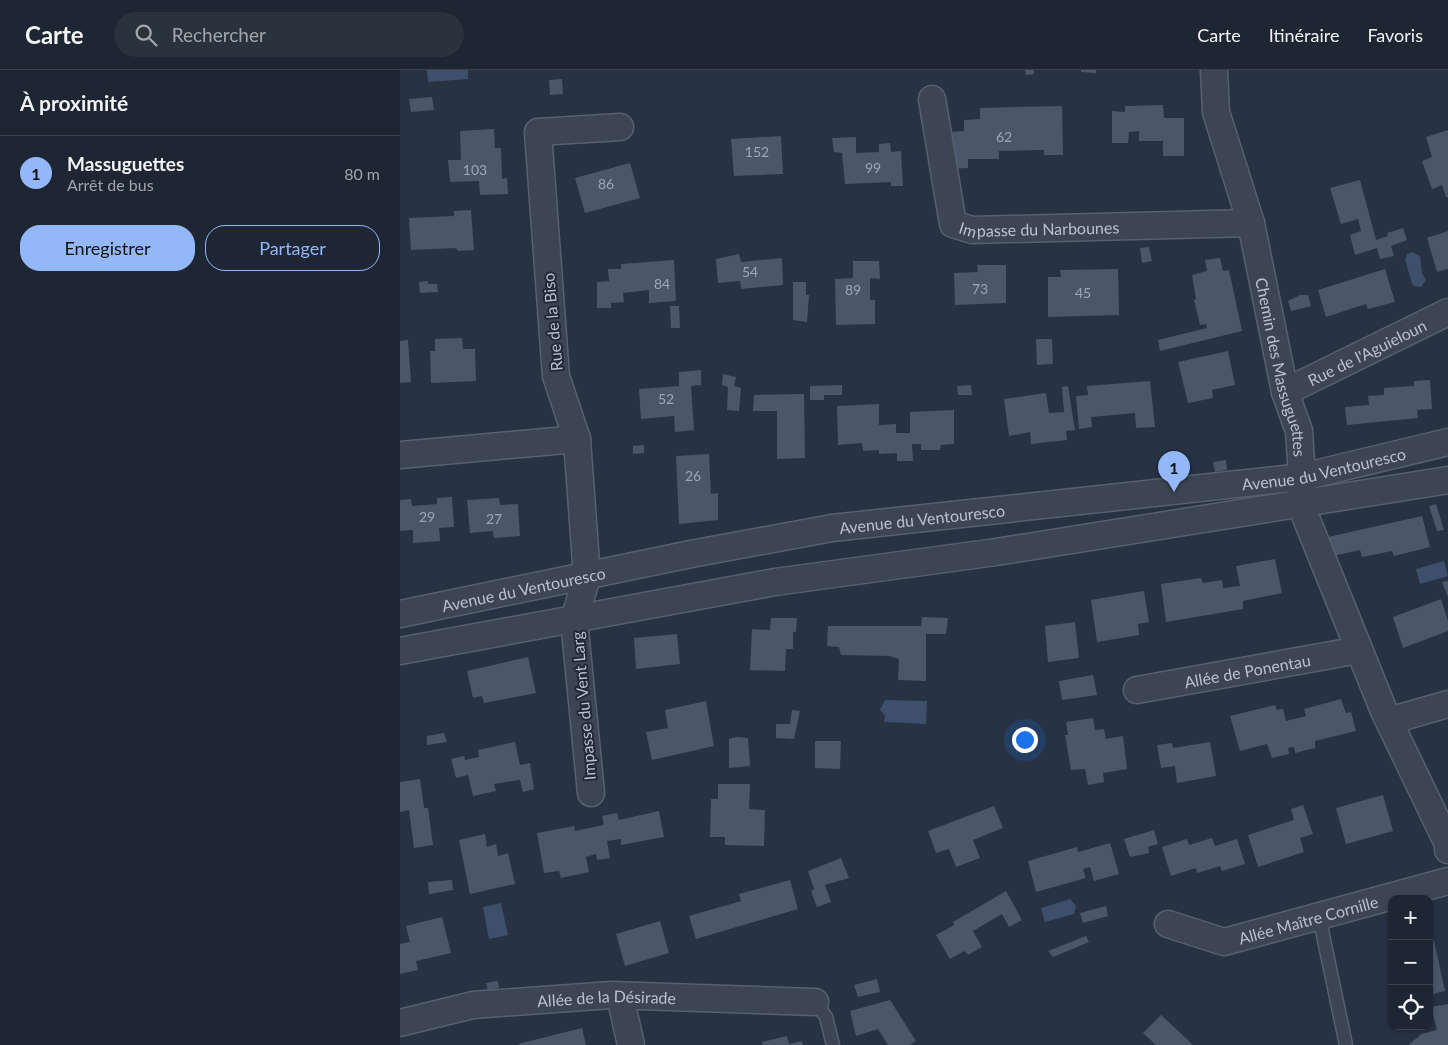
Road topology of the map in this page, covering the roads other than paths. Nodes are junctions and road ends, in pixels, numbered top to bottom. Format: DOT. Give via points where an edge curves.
graph roads {
  1 [pos="1214,70"];
  2 [pos="932,99"];
  3 [pos="620,126"];
  4 [pos="1251,223"];
  5 [pos="1448,312"];
  6 [pos="1286,392"];
  7 [pos="577,439"];
  8 [pos="1448,442"];
  9 [pos="400,455"];
  10 [pos="1302,477"];
  11 [pos="1448,480"];
  12 [pos="1300,503"];
  13 [pos="586,577"];
  14 [pos="400,614"];
  15 [pos="574,620"];
  16 [pos="1359,650"];
  17 [pos="400,652"];
  18 [pos="1137,690"];
  19 [pos="1448,704"];
  20 [pos="1389,721"];
  21 [pos="591,793"];
  22 [pos="1448,850"];
  23 [pos="1448,881"];
  24 [pos="1320,916"];
  25 [pos="1168,924"];
  26 [pos="620,996"];
  27 [pos="815,1002"];
  28 [pos="400,1024"];
  29 [pos="631,1045"];
  30 [pos="833,1045"];
  31 [pos="1346,1045"];
  1 -- 4 [label="street, Chemin des Massuguettes" via="1216,112"];
  2 -- 4 [label="street, Impasse du Narbounes" via="953,224 972,230"];
  3 -- 7 [label="street, Rue de la Biso" via="538,132 556,376"];
  4 -- 6 [label="street, Chemin des Massuguettes"];
  5 -- 6 [label="street, Rue de l'Aguieloun"];
  6 -- 10 [label="street, Chemin des Massuguettes" via="1299,431"];
  7 -- 9 [label="street"];
  7 -- 13 [label="street, Rue de la Biso"];
  8 -- 10 [label="street, Avenue du Ventouresco"];
  10 -- 12 [label="street, Chemin des Massuguettes"];
  10 -- 13 [label="street, Avenue du Ventouresco" via="832,528"];
  11 -- 12 [label="street, Avenue du Ventouresco"];
  12 -- 15 [label="street, Avenue du Ventouresco" via="996,552 775,582"];
  12 -- 16 [label="street, Chemin des Massuguettes"];
  13 -- 14 [label="street, Avenue du Ventouresco"];
  13 -- 15 [label="street, Rue de la Biso"];
  15 -- 17 [label="street, Avenue du Ventouresco"];
  15 -- 21 [label="street, Impasse du Vent Larg"];
  16 -- 18 [label="street, Allée de Ponentau"];
  16 -- 20 [label="street, Chemin des Massuguettes"];
  19 -- 20 [label="street"];
  20 -- 22 [label="street, Chemin des Massuguettes"];
  23 -- 24 [label="street, Allée Maître Cornille"];
  24 -- 25 [label="street, Allée Maître Cornille" via="1224,942"];
  24 -- 31 [label="lane"];
  26 -- 27 [label="street, Allée de la Désirade"];
  26 -- 28 [label="street, Allée de la Désirade" via="473,1005"];
  26 -- 29 [label="street"];
  27 -- 30 [label="lane" via="826,1017"];
}
